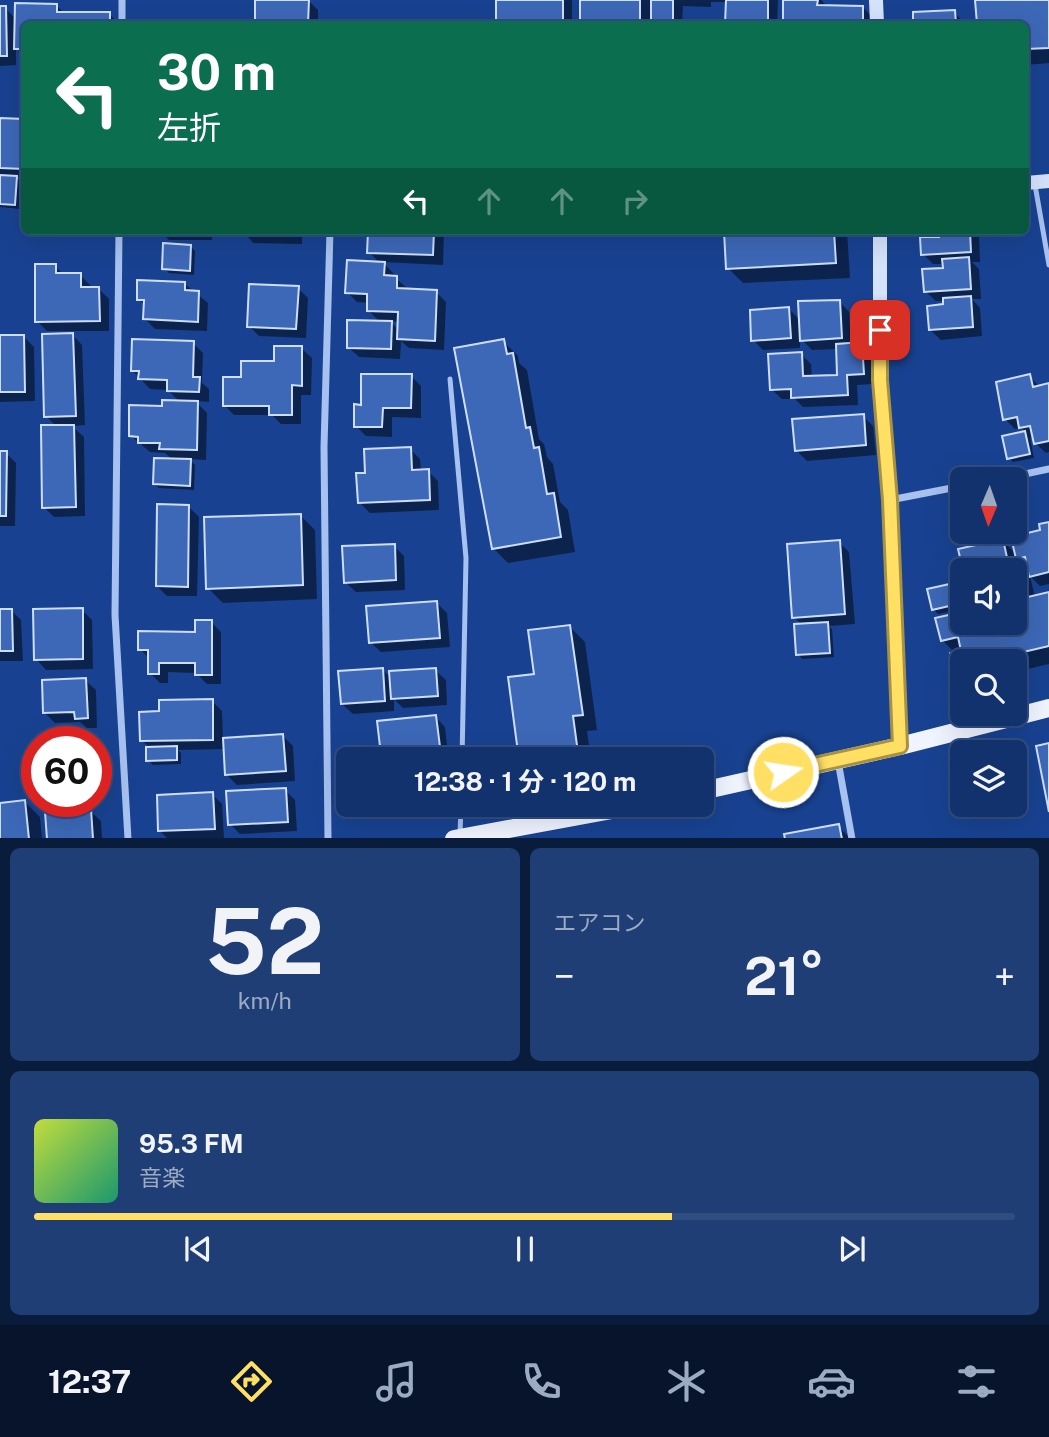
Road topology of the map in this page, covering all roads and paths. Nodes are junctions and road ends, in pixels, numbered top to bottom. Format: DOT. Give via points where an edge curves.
graph roads {
  1 [pos="122,0"];
  2 [pos="876,0"];
  3 [pos="122,21"];
  4 [pos="877,21"];
  5 [pos="1036,182"];
  6 [pos="119,235"];
  7 [pos="330,235"];
  8 [pos="880,235"];
  9 [pos="1049,265"];
  10 [pos="450,379"];
  11 [pos="1049,469"];
  12 [pos="1027,474"];
  13 [pos="950,488"];
  14 [pos="890,500"];
  15 [pos="1049,708"];
  16 [pos="900,746"];
  17 [pos="462,747"];
  18 [pos="837,760"];
  19 [pos="714,788"];
  20 [pos="461,817"];
  21 [pos="574,817"];
  22 [pos="128,838"];
  23 [pos="327,838"];
  24 [pos="454,838"];
  25 [pos="460,838"];
  26 [pos="852,838"];
  1 -- 3 [label="street"];
  2 -- 4 [label="street"];
  5 -- 9 [label="lane"];
  6 -- 22 [label="street" via="115,615"];
  7 -- 23 [label="street" via="324,447"];
  8 -- 14 [label="street" via="880,380"];
  10 -- 17 [label="lane" via="466,558"];
  11 -- 12 [label="street"];
  13 -- 14 [label="street"];
  14 -- 16 [label="street"];
  15 -- 16 [label="main road"];
  16 -- 18 [label="main road"];
  18 -- 19 [label="main road"];
  18 -- 26 [label="street"];
  20 -- 25 [label="lane"];
  21 -- 25 [label="main road"];
  24 -- 25 [label="main road"];
}
